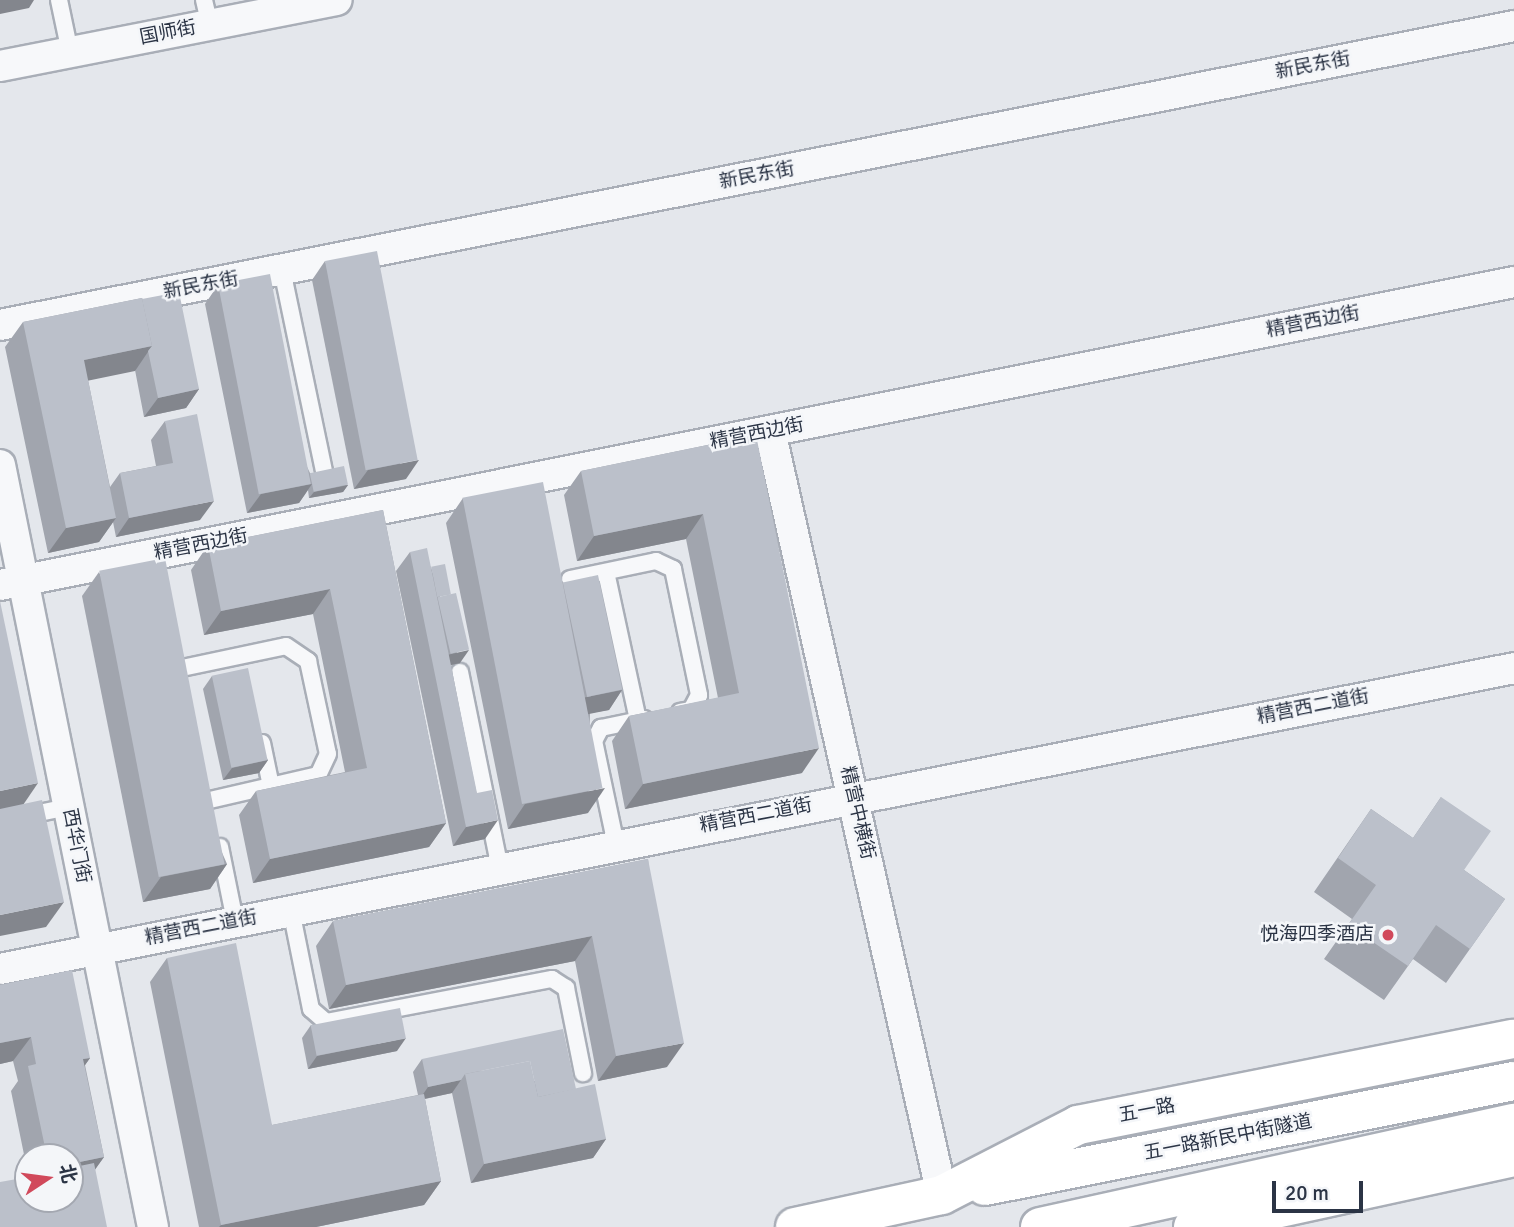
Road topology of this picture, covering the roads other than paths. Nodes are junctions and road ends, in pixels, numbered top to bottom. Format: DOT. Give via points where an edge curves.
graph roads {
  1 [pos="59,0"];
  2 [pos="337,0"];
  3 [pos="207,13"];
  4 [pos="1514,26"];
  5 [pos="70,52"];
  6 [pos="0,66"];
  7 [pos="282,270"];
  8 [pos="1514,282"];
  9 [pos="0,325"];
  10 [pos="770,431"];
  11 [pos="0,465"];
  12 [pos="324,471"];
  13 [pos="606,572"];
  14 [pos="570,579"];
  15 [pos="12,583"];
  16 [pos="182,668"];
  17 [pos="1514,668"];
  18 [pos="460,672"];
  19 [pos="638,720"];
  20 [pos="257,721"];
  21 [pos="271,786"];
  22 [pos="853,796"];
  23 [pos="68,807"];
  24 [pos="0,821"];
  25 [pos="616,845"];
  26 [pos="500,868"];
  27 [pos="291,910"];
  28 [pos="235,921"];
  29 [pos="96,949"];
  30 [pos="0,970"];
  31 [pos="1514,1039"];
  32 [pos="583,1073"];
  33 [pos="1514,1081"];
  34 [pos="1514,1123"];
  35 [pos="1514,1157"];
  36 [pos="942,1195"];
  37 [pos="153,1227"];
  38 [pos="796,1227"];
  39 [pos="1040,1227"];
  40 [pos="1193,1227"];
  1 -- 5 [label="lane"];
  2 -- 3 [label="street, 国师街"];
  3 -- 5 [label="street, 国师街"];
  4 -- 7 [label="street, 新民东街" via="368,259"];
  5 -- 6 [label="street, 国师街"];
  7 -- 9 [label="street, 新民东街"];
  7 -- 12 [label="lane"];
  8 -- 10 [label="street, 精营西边街"];
  10 -- 15 [label="street, 精营西边街" via="160,560"];
  10 -- 22 [label="street, 精营中横街"];
  11 -- 15 [label="street, 西华门街"];
  13 -- 14 [label="lane"];
  13 -- 19 [label="lane"];
  13 -- 19 [label="lane" via="656,561 673,569 676,582 699,695 691,710"];
  15 -- 23 [label="street, 西华门街"];
  16 -- 21 [label="lane" via="244,662 286,646 308,661 328,754 318,775"];
  17 -- 22 [label="street, 精营西二道街"];
  18 -- 26 [label="lane"];
  19 -- 25 [label="lane" via="601,728 594,741"];
  20 -- 21 [label="lane"];
  21 -- 28 [label="lane" via="211,807"];
  22 -- 25 [label="street, 精营西二道街"];
  22 -- 36 [label="street, 精营中横街"];
  23 -- 24 [label="lane"];
  23 -- 29 [label="street, 西华门街"];
  25 -- 26 [label="street, 精营西二道街"];
  26 -- 27 [label="street, 精营西二道街"];
  27 -- 28 [label="street, 精营西二道街"];
  27 -- 32 [label="lane" via="311,1009 326,1021 552,979 566,988"];
  28 -- 29 [label="street, 精营西二道街"];
  29 -- 30 [label="street, 精营西二道街"];
  29 -- 37 [label="street, 西华门街"];
  31 -- 36 [label="main road, 五一路" via="1077,1125"];
  33 -- 36 [label="main road, 五一路新民中街隧道"];
  34 -- 39 [label="main road"];
  35 -- 40 [label="main road"];
  36 -- 38 [label="main road, 五一路"];
}
